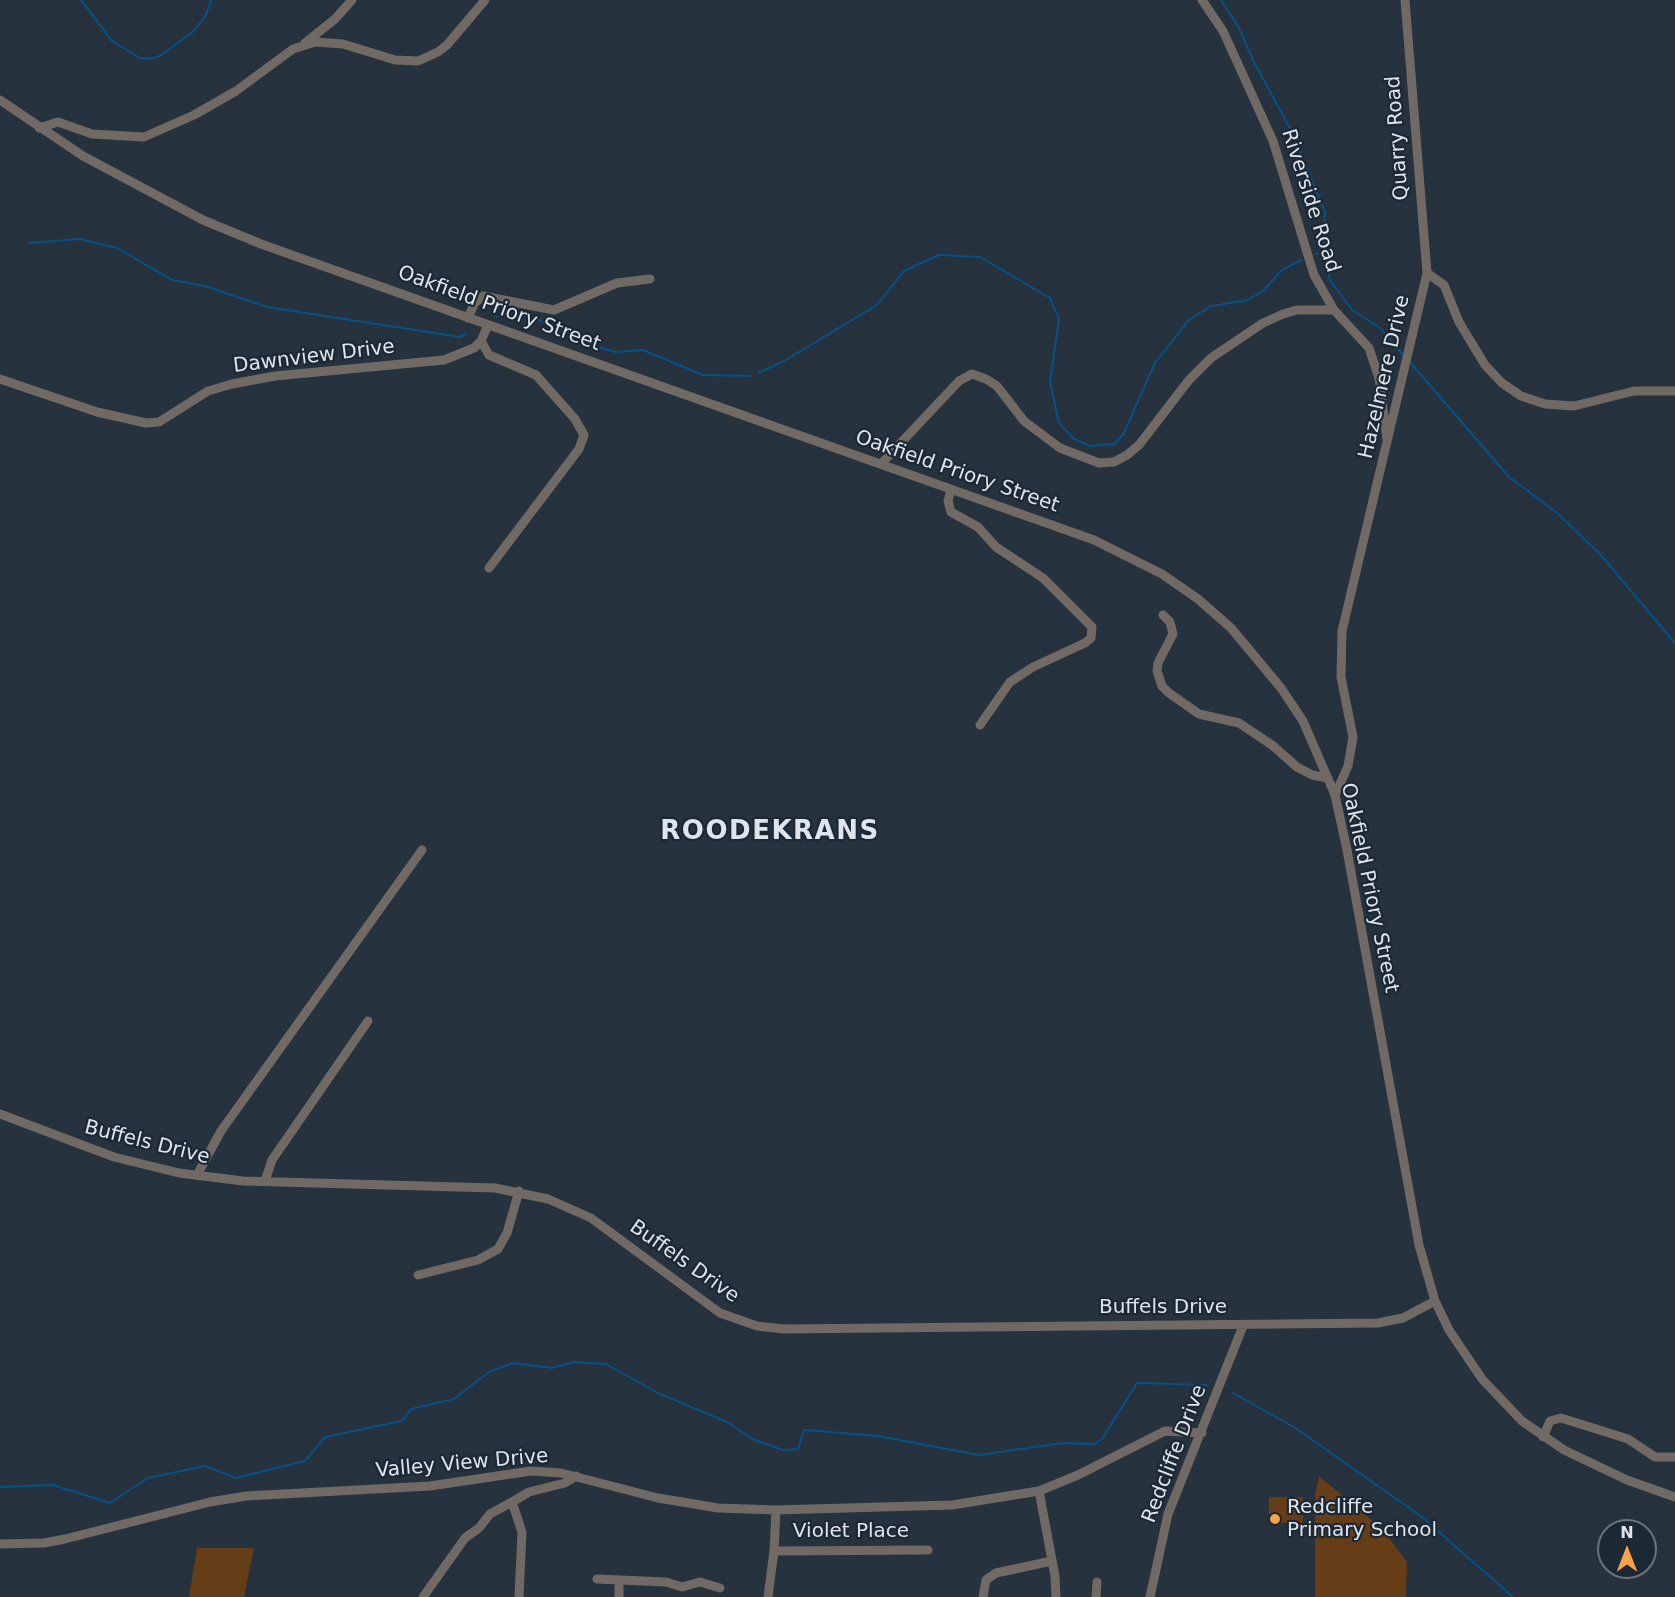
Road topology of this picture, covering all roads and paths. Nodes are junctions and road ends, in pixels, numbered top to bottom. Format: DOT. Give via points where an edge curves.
graph roads {
  1 [pos="352,0"];
  2 [pos="485,0"];
  3 [pos="1202,0"];
  4 [pos="1405,0"];
  5 [pos="303,45"];
  6 [pos="0,100"];
  7 [pos="39,129"];
  8 [pos="1427,273"];
  9 [pos="650,279"];
  10 [pos="1334,310"];
  11 [pos="468,318"];
  12 [pos="488,325"];
  13 [pos="481,341"];
  14 [pos="0,379"];
  15 [pos="1675,391"];
  16 [pos="1388,445"];
  17 [pos="881,464"];
  18 [pos="951,489"];
  19 [pos="489,568"];
  20 [pos="1162,615"];
  21 [pos="980,725"];
  22 [pos="1328,778"];
  23 [pos="1335,795"];
  24 [pos="422,850"];
  25 [pos="368,1021"];
  26 [pos="0,1114"];
  27 [pos="196,1175"];
  28 [pos="266,1181"];
  29 [pos="519,1191"];
  30 [pos="418,1275"];
  31 [pos="1435,1301"];
  32 [pos="1243,1326"];
  33 [pos="1202,1433"];
  34 [pos="1543,1437"];
  35 [pos="1675,1457"];
  36 [pos="576,1476"];
  37 [pos="1039,1491"];
  38 [pos="1675,1497"];
  39 [pos="512,1502"];
  40 [pos="776,1510"];
  41 [pos="0,1544"];
  42 [pos="928,1550"];
  43 [pos="774,1551"];
  44 [pos="1052,1561"];
  45 [pos="597,1579"];
  46 [pos="619,1581"];
  47 [pos="1097,1582"];
  48 [pos="682,1587"];
  49 [pos="720,1588"];
  50 [pos="423,1597"];
  51 [pos="519,1597"];
  52 [pos="619,1597"];
  53 [pos="685,1597"];
  54 [pos="768,1597"];
  55 [pos="983,1597"];
  56 [pos="1056,1597"];
  57 [pos="1096,1597"];
  58 [pos="1150,1597"];
  1 -- 5 [label="street"];
  2 -- 5 [label="street" via="447,45 418,61 395,60 337,43"];
  3 -- 10 [label="street, Riverside Road" via="1223,31 1273,141 1314,275"];
  4 -- 8 [label="street, Quarry Road"];
  5 -- 7 [label="street" via="236,91 194,115 144,136 92,134 58,122"];
  6 -- 7 [label="street, Oakfield Priory Street"];
  7 -- 11 [label="street, Oakfield Priory Street" via="118,177 203,220"];
  8 -- 15 [label="street, Hazelmere Drive" via="1444,285 1485,365 1521,396 1545,404 1574,406 1635,391"];
  8 -- 16 [label="street, Hazelmere Drive"];
  9 -- 11 [label="street" via="617,283 554,310 483,296"];
  10 -- 16 [label="street, Riverside Road" via="1360,336 1375,364"];
  10 -- 17 [label="street" via="1283,314 1230,344 1189,380 1139,444 1114,462 1099,463 1060,448 1024,421 997,386 972,374 958,381"];
  11 -- 12 [label="street, Oakfield Priory Street"];
  12 -- 13 [label="street"];
  12 -- 17 [label="street, Oakfield Priory Street"];
  13 -- 14 [label="street, Dawnview Drive" via="462,355 444,360 275,376 232,384 208,392 159,422 146,423 97,412"];
  13 -- 19 [label="street" via="489,355 536,375 584,435 579,449"];
  16 -- 23 [label="street, Hazelmere Drive" via="1342,632 1341,677 1353,737 1348,766"];
  17 -- 18 [label="street, Oakfield Priory Street"];
  18 -- 21 [label="street" via="951,513 978,527 996,547 1043,578 1092,627 1093,633 1085,643 1010,682"];
  18 -- 22 [label="street, Oakfield Priory Street" via="1127,554 1198,599 1232,628 1281,688 1303,722"];
  20 -- 22 [label="street" via="1170,622 1173,634 1157,671 1169,693 1199,714 1239,723 1297,767"];
  22 -- 23 [label="street, Oakfield Priory Street"];
  23 -- 31 [label="street, Oakfield Priory Street" via="1419,1245"];
  24 -- 27 [label="street" via="220,1131"];
  25 -- 28 [label="street" via="272,1160"];
  26 -- 27 [label="street, Buffels Drive" via="114,1157"];
  27 -- 28 [label="street, Buffels Drive"];
  28 -- 29 [label="street, Buffels Drive"];
  29 -- 30 [label="street" via="507,1233 498,1249 478,1260"];
  29 -- 32 [label="street, Buffels Drive" via="549,1198 591,1218 705,1304 756,1326"];
  31 -- 32 [label="street, Buffels Drive" via="1392,1321"];
  31 -- 34 [label="street, Oakfield Priory Street" via="1482,1379 1503,1404"];
  32 -- 33 [label="street, Redcliffe Drive"];
  33 -- 37 [label="street, Valley View Drive" via="1165,1431"];
  33 -- 58 [label="street, Redcliffe Drive" via="1168,1514"];
  34 -- 35 [label="street" via="1550,1421 1561,1418 1628,1439 1655,1457"];
  34 -- 38 [label="street, Oakfield Priory Street" via="1596,1466"];
  36 -- 39 [label="street"];
  36 -- 40 [label="street, Valley View Drive" via="693,1505"];
  36 -- 41 [label="street, Valley View Drive" via="531,1472 430,1486 246,1496 65,1539"];
  37 -- 40 [label="street, Valley View Drive" via="952,1505"];
  37 -- 44 [label="street"];
  39 -- 50 [label="street" via="490,1514 460,1543"];
  39 -- 51 [label="street" via="522,1532"];
  40 -- 43 [label="street"];
  42 -- 43 [label="street, Violet Place"];
  43 -- 54 [label="street"];
  44 -- 55 [label="street" via="996,1572 986,1580"];
  44 -- 56 [label="street"];
  45 -- 46 [label="street"];
  46 -- 48 [label="street" via="666,1582"];
  46 -- 52 [label="street"];
  47 -- 57 [label="street"];
  48 -- 49 [label="street" via="700,1582"];
  48 -- 53 [label="street"];
}
